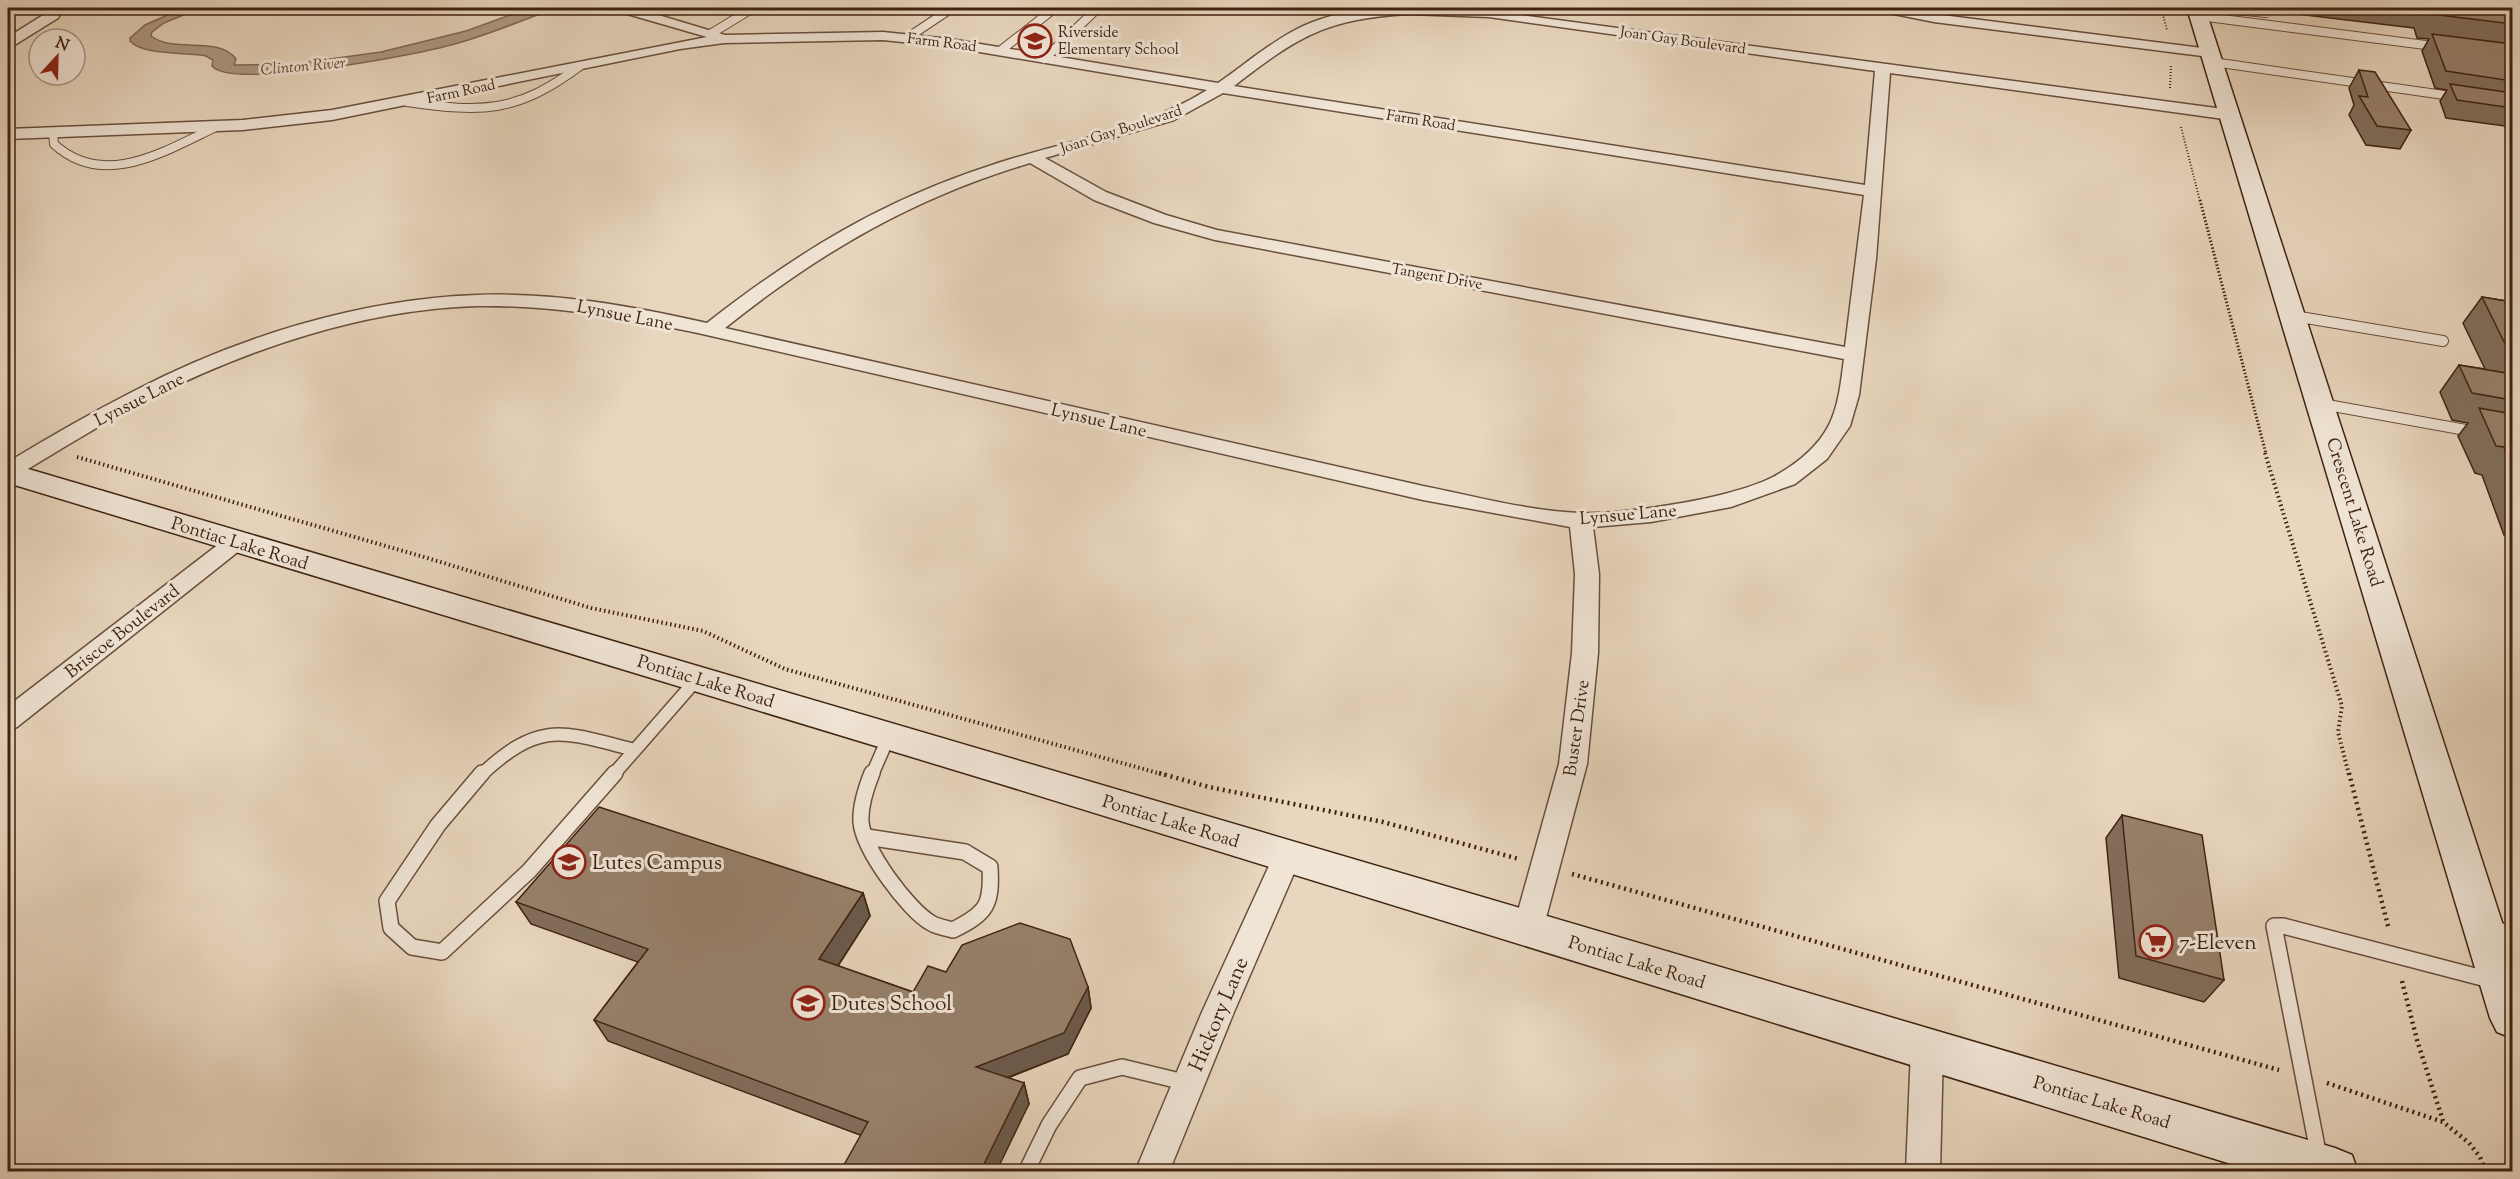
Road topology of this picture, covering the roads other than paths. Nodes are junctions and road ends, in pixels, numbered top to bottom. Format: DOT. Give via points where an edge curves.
graph roads {
  1 [pos="57,8"];
  2 [pos="622,8"];
  3 [pos="753,8"];
  4 [pos="952,8"];
  5 [pos="1055,8"];
  6 [pos="1098,8"];
  7 [pos="1884,8"];
  8 [pos="2264,8"];
  9 [pos="2204,10"];
  10 [pos="718,36"];
  11 [pos="907,38"];
  12 [pos="8,43"];
  13 [pos="2445,47"];
  14 [pos="1000,51"];
  15 [pos="2212,58"];
  16 [pos="1044,59"];
  17 [pos="580,66"];
  18 [pos="1883,68"];
  19 [pos="1222,87"];
  20 [pos="2466,99"];
  21 [pos="407,102"];
  22 [pos="2230,115"];
  23 [pos="220,126"];
  24 [pos="53,132"];
  25 [pos="8,134"];
  26 [pos="1031,157"];
  27 [pos="1873,191"];
  28 [pos="2294,316"];
  29 [pos="709,330"];
  30 [pos="2443,341"];
  31 [pos="1855,355"];
  32 [pos="2322,404"];
  33 [pos="2490,434"];
  34 [pos="8,472"];
  35 [pos="1581,521"];
  36 [pos="236,542"];
  37 [pos="697,679"];
  38 [pos="8,720"];
  39 [pos="889,736"];
  40 [pos="635,750"];
  41 [pos="867,837"];
  42 [pos="1287,857"];
  43 [pos="1528,929"];
  44 [pos="2498,930"];
  45 [pos="2507,1001"];
  46 [pos="1927,1048"];
  47 [pos="1189,1083"];
  48 [pos="2328,1169"];
  49 [pos="1026,1172"];
  50 [pos="1152,1172"];
  51 [pos="1923,1172"];
  1 -- 12 [label="street" via="53,15"];
  2 -- 10 [label="street"];
  3 -- 10 [label="lane"];
  4 -- 11 [label="lane"];
  5 -- 14 [label="lane"];
  6 -- 16 [label="lane"];
  7 -- 15 [label="street" via="1934,18 1982,17 2173,48"];
  8 -- 9 [label="lane" via="2266,13"];
  9 -- 13 [label="lane"];
  9 -- 15 [label="street, Crescent Lake Road"];
  10 -- 11 [label="street, Farm Road"];
  10 -- 17 [label="street, Farm Road"];
  11 -- 14 [label="street, Farm Road"];
  14 -- 16 [label="street, Farm Road"];
  15 -- 20 [label="lane"];
  15 -- 22 [label="street, Crescent Lake Road"];
  16 -- 19 [label="street, Farm Road"];
  17 -- 21 [label="street, Farm Road"];
  17 -- 21 [label="lane" via="546,91 510,106 457,109"];
  18 -- 19 [label="street, Joan Gay Boulevard" via="1499,15 1424,10 1349,17 1320,26 1284,42"];
  18 -- 22 [label="street, Joan Gay Boulevard"];
  18 -- 27 [label="street, Lynsue Lane"];
  19 -- 26 [label="street, Joan Gay Boulevard" via="1170,116"];
  19 -- 27 [label="street, Farm Road"];
  21 -- 23 [label="street, Farm Road" via="332,116"];
  22 -- 28 [label="street, Crescent Lake Road"];
  23 -- 24 [label="street, Farm Road"];
  23 -- 24 [label="lane" via="151,157 121,165 87,165 66,155 54,144"];
  24 -- 25 [label="street, Farm Road"];
  26 -- 29 [label="street, Joan Gay Boulevard" via="933,192 869,222 824,247"];
  26 -- 31 [label="street, Tangent Drive" via="1100,196 1215,235"];
  27 -- 31 [label="street, Lynsue Lane"];
  28 -- 30 [label="lane"];
  28 -- 32 [label="street, Crescent Lake Road"];
  29 -- 34 [label="street, Lynsue Lane" via="574,304 506,300 424,305 330,323 201,367 143,394"];
  29 -- 35 [label="street, Lynsue Lane" via="1423,493"];
  31 -- 35 [label="street, Lynsue Lane" via="1839,426 1819,454 1787,478 1731,500 1651,515"];
  32 -- 33 [label="lane"];
  32 -- 44 [label="street, Crescent Lake Road"];
  34 -- 36 [label="street, Pontiac Lake Road"];
  35 -- 43 [label="street, Buster Drive" via="1587,574 1585,653 1573,764"];
  36 -- 37 [label="street, Pontiac Lake Road"];
  36 -- 38 [label="street, Briscoe Boulevard"];
  37 -- 39 [label="street, Pontiac Lake Road"];
  37 -- 40 [label="lane"];
  39 -- 41 [label="lane" via="867,785 861,824"];
  39 -- 42 [label="street, Pontiac Lake Road"];
  40 -- 40 [label="lane" via="529,872 442,952 412,947 391,928 387,901 431,833 487,768 520,742 559,733"];
  41 -- 41 [label="lane" via="879,864 909,904 930,923 953,930 982,915 992,894 990,867 965,852"];
  42 -- 43 [label="street, Pontiac Lake Road"];
  42 -- 47 [label="street, Hickory Lane"];
  43 -- 46 [label="street, Pontiac Lake Road"];
  44 -- 45 [label="street, Crescent Lake Road"];
  45 -- 48 [label="lane" via="2396,956 2274,926 2303,1077"];
  46 -- 48 [label="street, Pontiac Lake Road"];
  46 -- 51 [label="street"];
  47 -- 49 [label="lane" via="1122,1067 1080,1078 1049,1125"];
  47 -- 50 [label="street, Hickory Lane"];
}
